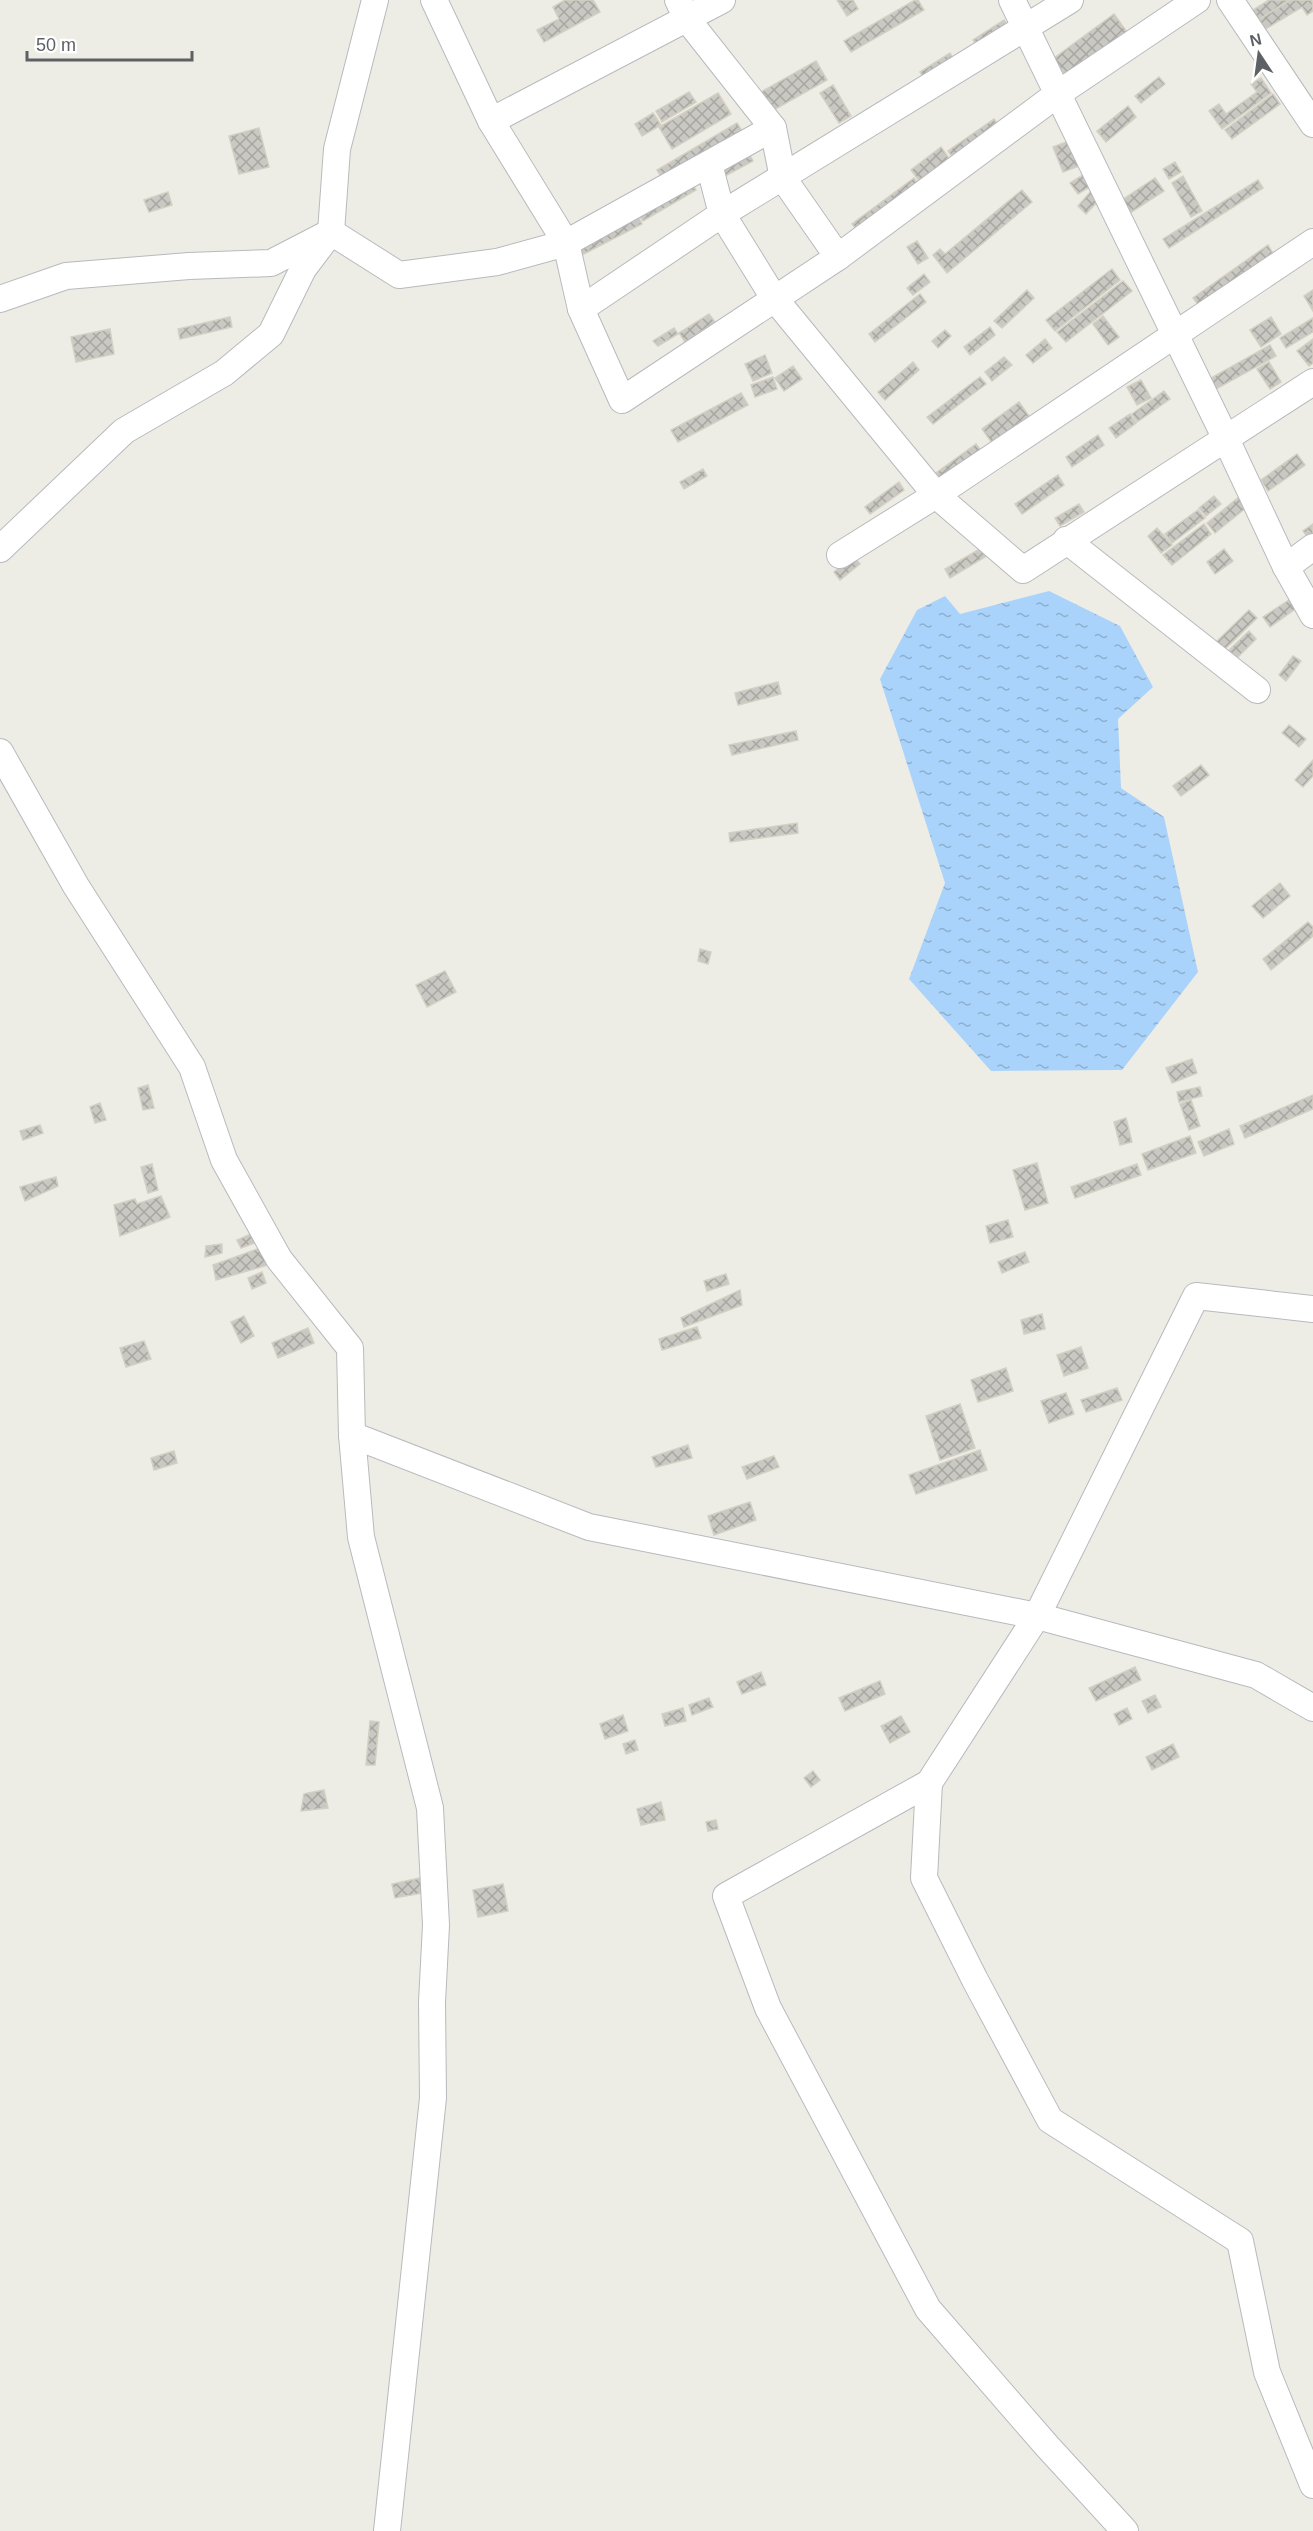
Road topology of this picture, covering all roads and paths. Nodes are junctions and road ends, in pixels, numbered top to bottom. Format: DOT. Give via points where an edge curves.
graph roads {
  1 [pos="375,0"];
  2 [pos="434,0"];
  3 [pos="722,0"];
  4 [pos="1012,0"];
  5 [pos="1070,0"];
  6 [pos="1197,0"];
  7 [pos="1230,0"];
  8 [pos="682,9"];
  9 [pos="1025,27"];
  10 [pos="1059,93"];
  11 [pos="491,121"];
  12 [pos="1313,124"];
  13 [pos="773,128"];
  14 [pos="709,164"];
  15 [pos="783,178"];
  16 [pos="722,214"];
  17 [pos="331,232"];
  18 [pos="1313,242"];
  19 [pos="566,243"];
  20 [pos="838,257"];
  21 [pos="774,298"];
  22 [pos="0,299"];
  23 [pos="581,309"];
  24 [pos="1174,334"];
  25 [pos="1313,382"];
  26 [pos="1225,437"];
  27 [pos="936,495"];
  28 [pos="1066,540"];
  29 [pos="1313,547"];
  30 [pos="0,549"];
  31 [pos="840,555"];
  32 [pos="1286,567"];
  33 [pos="1313,615"];
  34 [pos="1257,690"];
  35 [pos="0,752"];
  36 [pos="1313,1309"];
  37 [pos="352,1435"];
  38 [pos="1037,1616"];
  39 [pos="1313,1708"];
  40 [pos="929,1783"];
  41 [pos="1313,2485"];
  42 [pos="387,2531"];
  43 [pos="1125,2531"];
  1 -- 17 [label="street" via="337,149"];
  2 -- 11 [label="street"];
  3 -- 8 [label="street"];
  4 -- 9 [label="street"];
  5 -- 9 [label="street"];
  6 -- 10 [label="street"];
  7 -- 12 [label="street"];
  8 -- 11 [label="street"];
  8 -- 13 [label="street"];
  9 -- 10 [label="street"];
  9 -- 15 [label="street"];
  10 -- 20 [label="street"];
  10 -- 24 [label="street"];
  11 -- 19 [label="street"];
  13 -- 14 [label="street"];
  13 -- 15 [label="street"];
  14 -- 16 [label="street"];
  14 -- 19 [label="street"];
  15 -- 16 [label="street"];
  15 -- 20 [label="street"];
  16 -- 21 [label="street"];
  16 -- 23 [label="street"];
  17 -- 19 [label="street" via="399,275 496,262"];
  17 -- 22 [label="street" via="271,263 66,276"];
  17 -- 30 [label="street" via="303,269 271,334 224,373 124,431"];
  18 -- 24 [label="street"];
  19 -- 23 [label="street"];
  20 -- 21 [label="street"];
  21 -- 23 [label="street" via="622,400"];
  21 -- 27 [label="street"];
  24 -- 26 [label="street"];
  24 -- 27 [label="street"];
  25 -- 26 [label="street"];
  26 -- 28 [label="street"];
  26 -- 32 [label="street"];
  27 -- 28 [label="street" via="1023,570"];
  27 -- 31 [label="street"];
  28 -- 34 [label="street"];
  29 -- 32 [label="street"];
  32 -- 33 [label="street"];
  35 -- 37 [label="street" via="76,886 192,1067 224,1160 279,1259 350,1348"];
  36 -- 38 [label="street" via="1196,1296"];
  37 -- 38 [label="street" via="589,1527"];
  37 -- 42 [label="street" via="361,1537 430,1808 436,1925 433,2098"];
  38 -- 39 [label="street" via="1256,1676"];
  38 -- 40 [label="street"];
  40 -- 41 [label="street" via="924,1878 1050,2120 1240,2241 1267,2372"];
  40 -- 43 [label="street" via="726,1896 768,2008 928,2309"];
}
